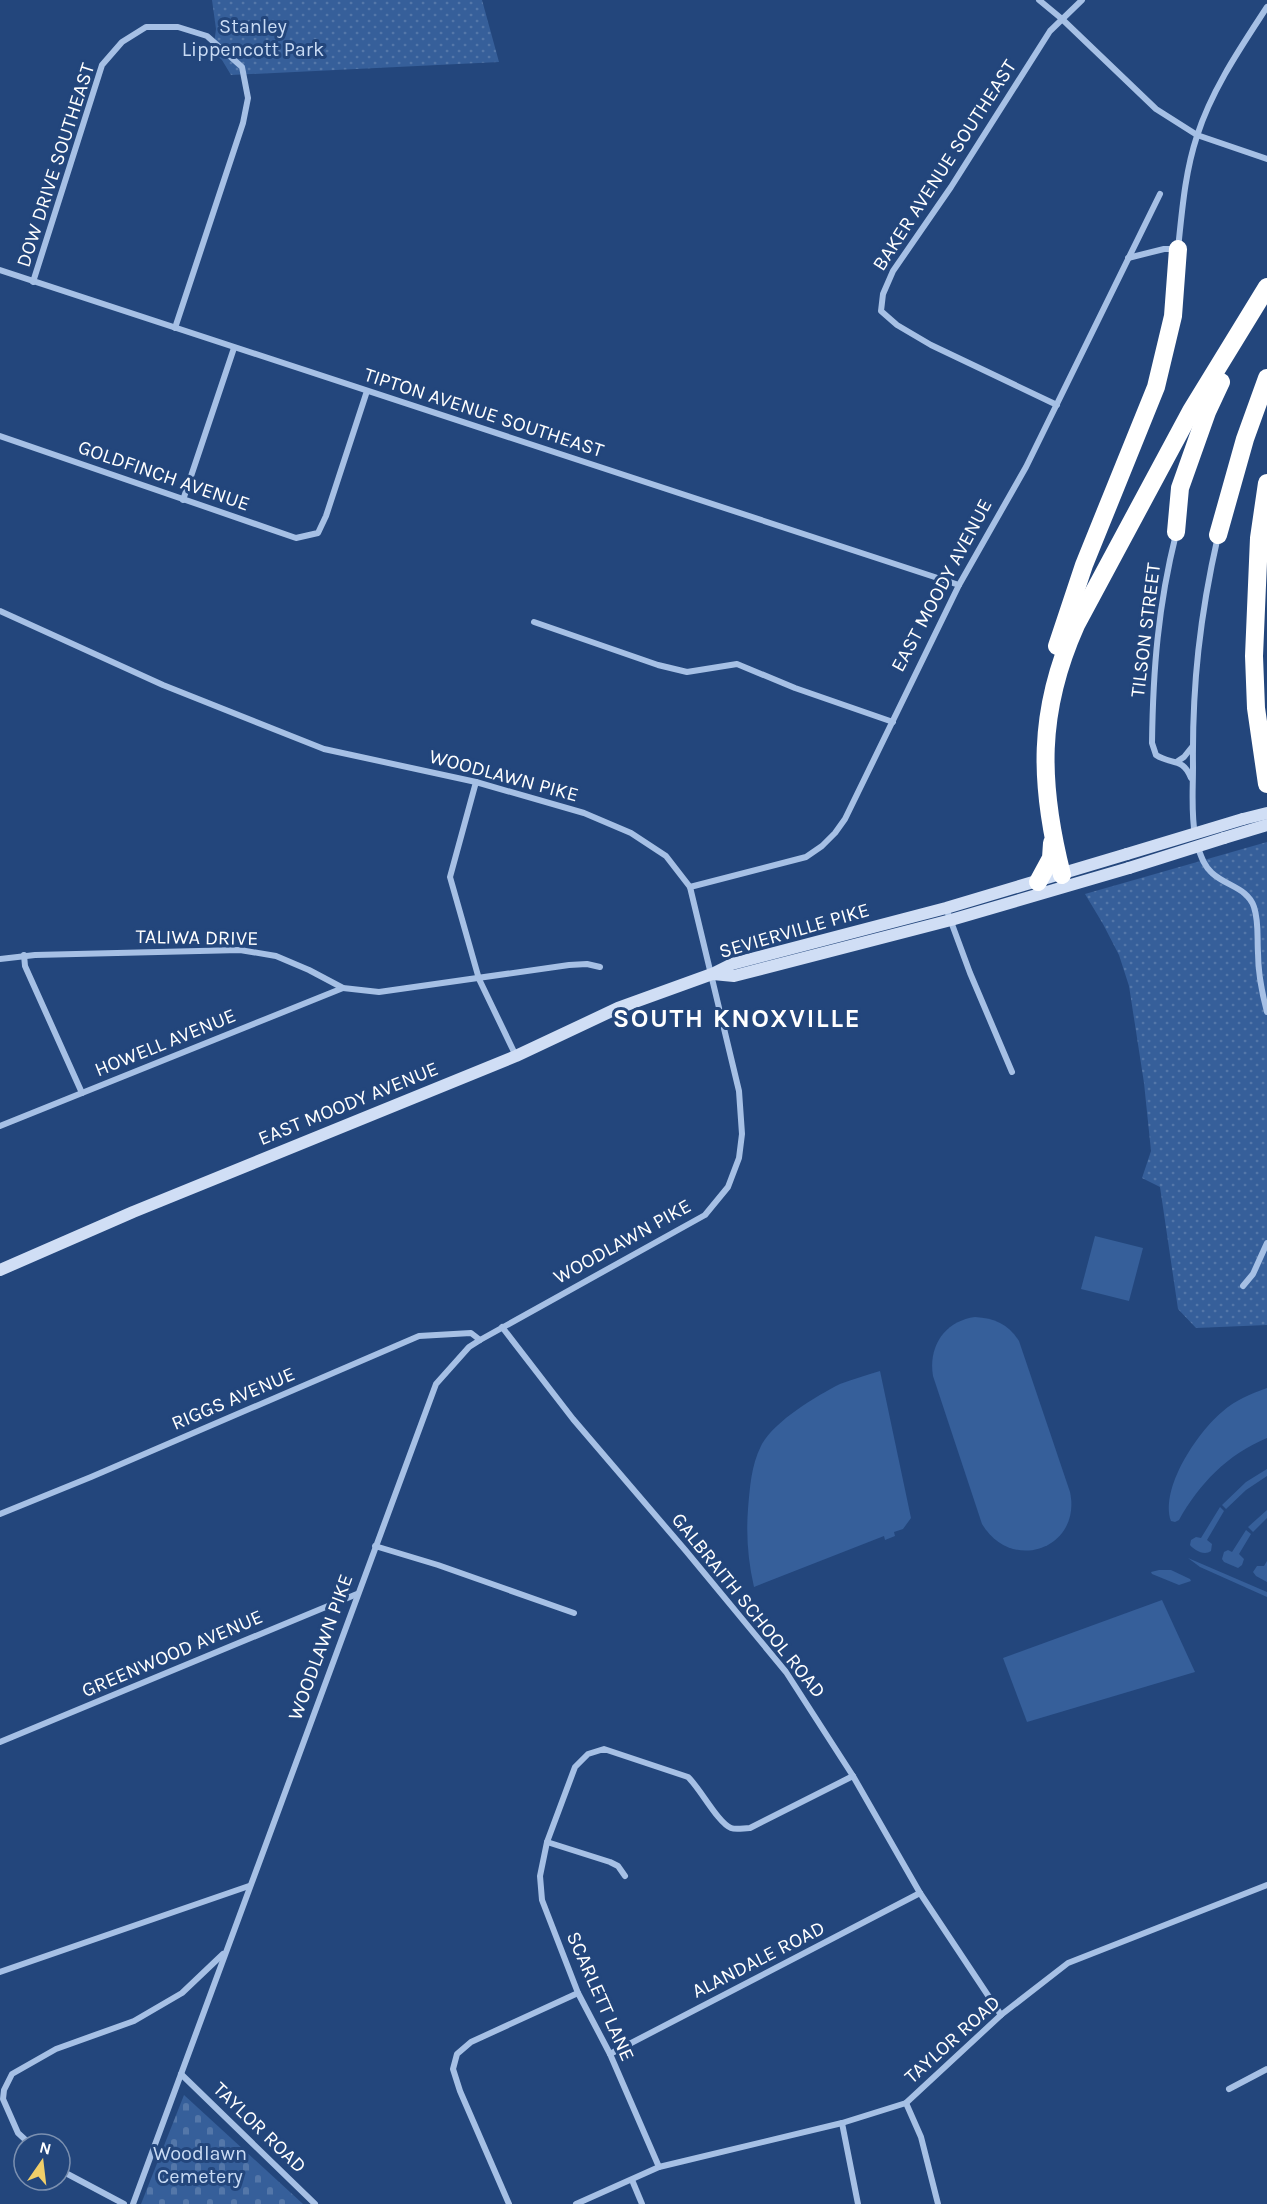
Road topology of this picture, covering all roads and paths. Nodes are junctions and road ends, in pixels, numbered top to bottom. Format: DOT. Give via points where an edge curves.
graph roads {
  1 [pos="1039,0"];
  2 [pos="1082,0"];
  3 [pos="1267,7"];
  4 [pos="1062,19"];
  5 [pos="1197,135"];
  6 [pos="1267,159"];
  7 [pos="1160,194"];
  8 [pos="1178,249"];
  9 [pos="1128,258"];
  10 [pos="0,270"];
  11 [pos="33,282"];
  12 [pos="1267,286"];
  13 [pos="1267,292"];
  14 [pos="175,328"];
  15 [pos="234,348"];
  16 [pos="1267,378"];
  17 [pos="367,392"];
  18 [pos="1057,405"];
  19 [pos="0,436"];
  20 [pos="1267,483"];
  21 [pos="183,500"];
  22 [pos="1176,532"];
  23 [pos="1218,535"];
  24 [pos="959,585"];
  25 [pos="0,611"];
  26 [pos="534,622"];
  27 [pos="1050,701"];
  28 [pos="893,722"];
  29 [pos="1193,745"];
  30 [pos="1178,761"];
  31 [pos="1192,781"];
  32 [pos="476,782"];
  33 [pos="1267,784"];
  34 [pos="1267,813"];
  35 [pos="1267,825"];
  36 [pos="1052,826"];
  37 [pos="1064,881"];
  38 [pos="1038,882"];
  39 [pos="690,887"];
  40 [pos="949,914"];
  41 [pos="24,956"];
  42 [pos="0,959"];
  43 [pos="600,967"];
  44 [pos="712,974"];
  45 [pos="479,979"];
  46 [pos="343,988"];
  47 [pos="1267,1012"];
  48 [pos="516,1056"];
  49 [pos="1012,1072"];
  50 [pos="82,1093"];
  51 [pos="0,1126"];
  52 [pos="1267,1243"];
  53 [pos="0,1270"];
  54 [pos="1243,1286"];
  55 [pos="502,1327"];
  56 [pos="480,1340"];
  57 [pos="0,1514"];
  58 [pos="375,1546"];
  59 [pos="357,1594"];
  60 [pos="574,1613"];
  61 [pos="0,1742"];
  62 [pos="853,1776"];
  63 [pos="547,1842"];
  64 [pos="624,1876"];
  65 [pos="1267,1885"];
  66 [pos="249,1886"];
  67 [pos="920,1893"];
  68 [pos="226,1951"];
  69 [pos="0,1972"];
  70 [pos="578,1994"];
  71 [pos="1001,2015"];
  72 [pos="610,2054"];
  73 [pos="1267,2069"];
  74 [pos="181,2074"];
  75 [pos="1229,2089"];
  76 [pos="906,2103"];
  77 [pos="842,2123"];
  78 [pos="18,2132"];
  79 [pos="659,2167"];
  80 [pos="72,2176"];
  81 [pos="632,2180"];
  82 [pos="124,2204"];
  83 [pos="132,2204"];
  84 [pos="315,2204"];
  85 [pos="509,2204"];
  86 [pos="576,2204"];
  87 [pos="642,2204"];
  88 [pos="858,2204"];
  89 [pos="938,2204"];
  1 -- 4 [label="street"];
  2 -- 4 [label="street, BAKER AVENUE SOUTHEAST"];
  3 -- 5 [label="street" via="1214,96"];
  4 -- 5 [label="street" via="1156,109"];
  4 -- 18 [label="street, BAKER AVENUE SOUTHEAST" via="1050,31 951,187 892,271 881,311 897,326 931,345"];
  5 -- 6 [label="street"];
  5 -- 8 [label="street" via="1186,178"];
  7 -- 9 [label="street, EAST MOODY AVENUE"];
  8 -- 9 [label="street"];
  8 -- 27 [label="highway" via="1173,316 1158,378 1065,616 1051,672"];
  9 -- 18 [label="street, EAST MOODY AVENUE"];
  10 -- 11 [label="street, TIPTON AVENUE SOUTHEAST"];
  11 -- 14 [label="street, TIPTON AVENUE SOUTHEAST"];
  11 -- 14 [label="street, DOW DRIVE SOUTHEAST" via="102,65 122,42 146,27 178,27 207,36 242,67 248,98"];
  12 -- 27 [label="highway" via="1191,411 1076,625"];
  13 -- 22 [label="highway" via="1200,428 1180,488"];
  14 -- 15 [label="street, TIPTON AVENUE SOUTHEAST"];
  15 -- 17 [label="street, TIPTON AVENUE SOUTHEAST"];
  15 -- 21 [label="street"];
  16 -- 23 [label="highway"];
  17 -- 21 [label="street, GOLDFINCH AVENUE" via="318,532 296,538"];
  17 -- 24 [label="street, TIPTON AVENUE SOUTHEAST"];
  18 -- 24 [label="street, EAST MOODY AVENUE"];
  19 -- 21 [label="street, GOLDFINCH AVENUE"];
  20 -- 33 [label="highway" via="1259,538 1254,676"];
  22 -- 30 [label="street, TILSON STREET" via="1154,660 1152,743 1158,757"];
  23 -- 29 [label="street" via="1196,658"];
  24 -- 28 [label="street, EAST MOODY AVENUE"];
  25 -- 32 [label="street, WOODLAWN PIKE" via="163,685 324,748"];
  26 -- 28 [label="street" via="687,672 737,664"];
  27 -- 36 [label="highway" via="1045,766"];
  28 -- 39 [label="street, EAST MOODY AVENUE" via="845,819 822,846 796,861"];
  29 -- 30 [label="street"];
  29 -- 31 [label="street"];
  30 -- 31 [label="street, TILSON STREET"];
  31 -- 47 [label="street" via="1196,842 1204,864 1243,891 1254,907 1261,992"];
  32 -- 39 [label="street, WOODLAWN PIKE" via="584,813 631,833 666,856"];
  32 -- 45 [label="street" via="450,877"];
  34 -- 37 [label="main road, SEVIERVILLE PIKE, bridge" via="1126,855"];
  35 -- 37 [label="main road, SEVIERVILLE PIKE, bridge" via="1129,868"];
  36 -- 37 [label="highway"];
  36 -- 38 [label="highway" via="1052,851"];
  37 -- 38 [label="main road, SEVIERVILLE PIKE"];
  37 -- 40 [label="main road, SEVIERVILLE PIKE"];
  38 -- 40 [label="main road, SEVIERVILLE PIKE"];
  39 -- 44 [label="street, WOODLAWN PIKE"];
  40 -- 44 [label="main road, SEVIERVILLE PIKE" via="732,964"];
  40 -- 49 [label="street"];
  41 -- 42 [label="street, TALIWA DRIVE"];
  41 -- 46 [label="street, TALIWA DRIVE" via="240,950 276,956"];
  41 -- 50 [label="street"];
  43 -- 45 [label="street, TALIWA DRIVE" via="569,965"];
  44 -- 48 [label="main road, EAST MOODY AVENUE" via="618,1008"];
  44 -- 55 [label="street, WOODLAWN PIKE" via="739,1091 742,1134 739,1158 728,1187 705,1215"];
  45 -- 46 [label="street, TALIWA DRIVE" via="379,992"];
  45 -- 48 [label="street"];
  46 -- 50 [label="street, HOWELL AVENUE"];
  48 -- 53 [label="main road, EAST MOODY AVENUE"];
  50 -- 51 [label="street, HOWELL AVENUE"];
  52 -- 54 [label="street"];
  55 -- 56 [label="street, WOODLAWN PIKE"];
  55 -- 62 [label="street, GALBRAITH SCHOOL ROAD" via="573,1419 786,1672"];
  56 -- 57 [label="street, RIGGS AVENUE" via="471,1333 419,1336"];
  56 -- 58 [label="street, WOODLAWN PIKE" via="436,1384"];
  58 -- 59 [label="street, WOODLAWN PIKE"];
  58 -- 60 [label="street" via="438,1564"];
  59 -- 61 [label="street, GREENWOOD AVENUE"];
  59 -- 66 [label="street, WOODLAWN PIKE"];
  62 -- 63 [label="street, SCARLETT LANE" via="750,1828 731,1828 721,1821 688,1777 604,1749 588,1754 575,1767"];
  62 -- 67 [label="street, GALBRAITH SCHOOL ROAD"];
  63 -- 64 [label="street" via="610,1862"];
  63 -- 70 [label="street, SCARLETT LANE" via="540,1876 542,1900"];
  65 -- 71 [label="street, TAYLOR ROAD" via="1068,1963"];
  66 -- 68 [label="street, WOODLAWN PIKE"];
  66 -- 69 [label="street"];
  67 -- 71 [label="street, GALBRAITH SCHOOL ROAD"];
  67 -- 72 [label="street, ALANDALE ROAD"];
  68 -- 74 [label="street, WOODLAWN PIKE"];
  68 -- 78 [label="street" via="182,1993 134,2021 56,2049 12,2074 3,2099"];
  70 -- 72 [label="street, SCARLETT LANE"];
  70 -- 85 [label="street" via="471,2042 454,2060 460,2091"];
  71 -- 76 [label="street, TAYLOR ROAD"];
  72 -- 79 [label="street, SCARLETT LANE"];
  73 -- 75 [label="street"];
  74 -- 83 [label="street, WOODLAWN PIKE"];
  74 -- 84 [label="street, TAYLOR ROAD"];
  76 -- 77 [label="street, TAYLOR ROAD"];
  76 -- 89 [label="street" via="921,2137"];
  77 -- 79 [label="street, TAYLOR ROAD"];
  77 -- 88 [label="street"];
  79 -- 81 [label="street, TAYLOR ROAD"];
  80 -- 82 [label="street"];
  81 -- 86 [label="street, TAYLOR ROAD"];
  81 -- 87 [label="street"];
}
